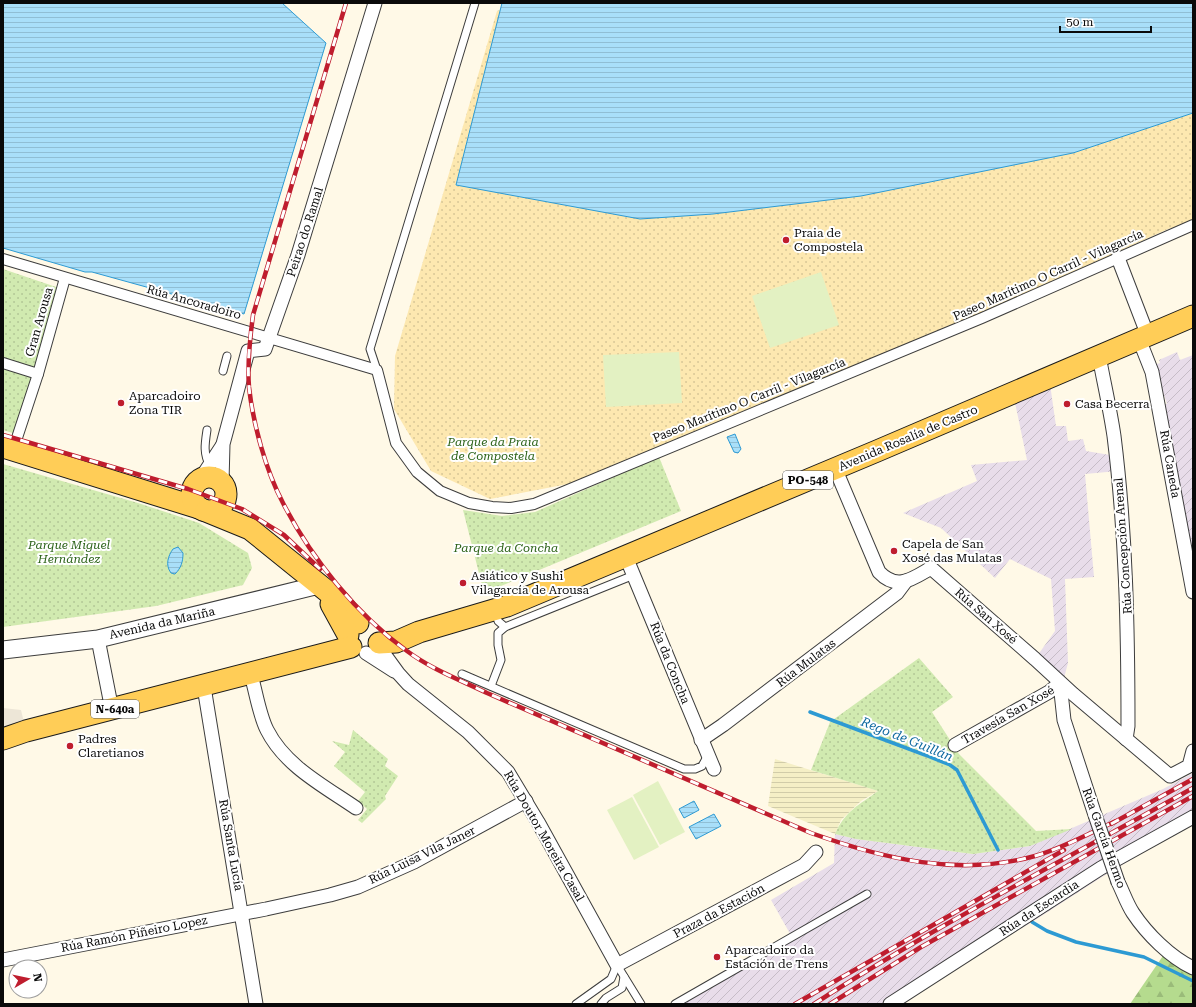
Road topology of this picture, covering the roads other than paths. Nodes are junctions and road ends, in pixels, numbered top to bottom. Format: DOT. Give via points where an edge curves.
graph roads {
  1 [pos="375,3"];
  2 [pos="475,3"];
  3 [pos="1193,226"];
  4 [pos="1118,258"];
  5 [pos="3,260"];
  6 [pos="65,278"];
  7 [pos="1193,316"];
  8 [pos="1143,337"];
  9 [pos="269,339"];
  10 [pos="227,356"];
  11 [pos="1099,356"];
  12 [pos="3,363"];
  13 [pos="377,370"];
  14 [pos="224,371"];
  15 [pos="38,374"];
  16 [pos="207,430"];
  17 [pos="223,444"];
  18 [pos="8,449"];
  19 [pos="835,468"];
  20 [pos="201,477"];
  21 [pos="224,487"];
  22 [pos="168,498"];
  23 [pos="204,510"];
  24 [pos="250,529"];
  25 [pos="630,566"];
  26 [pos="906,582"];
  27 [pos="319,585"];
  28 [pos="1193,592"];
  29 [pos="500,619"];
  30 [pos="98,638"];
  31 [pos="365,640"];
  32 [pos="3,650"];
  33 [pos="250,674"];
  34 [pos="462,674"];
  35 [pos="1060,683"];
  36 [pos="491,686"];
  37 [pos="204,687"];
  38 [pos="112,710"];
  39 [pos="1126,738"];
  40 [pos="3,739"];
  41 [pos="701,740"];
  42 [pos="955,745"];
  43 [pos="1193,751"];
  44 [pos="708,755"];
  45 [pos="714,769"];
  46 [pos="526,801"];
  47 [pos="356,808"];
  48 [pos="1192,817"];
  49 [pos="816,852"];
  50 [pos="867,894"];
  51 [pos="243,914"];
  52 [pos="30,959"];
  53 [pos="1193,968"];
  54 [pos="620,971"];
  55 [pos="256,1004"];
  56 [pos="576,1004"];
  57 [pos="601,1004"];
  58 [pos="641,1004"];
  59 [pos="675,1004"];
  60 [pos="890,1004"];
  1 -- 9 [label="street, Peirao do Ramal" via="298,255"];
  2 -- 13 [label="lane" via="370,349"];
  3 -- 4 [label="street, Paseo Marítimo O Carril - Vilagarcía"];
  4 -- 8 [label="street, Rúa Caneda"];
  4 -- 13 [label="street, Paseo Marítimo O Carril - Vilagarcía" via="982,318 534,504 498,508 469,503 440,491 417,472 396,443"];
  5 -- 6 [label="street, Rúa Ancoradoiro"];
  6 -- 9 [label="street, Rúa Ancoradoiro"];
  6 -- 15 [label="street, Gran Arousa"];
  7 -- 8 [label="main road, Avenida Rosalía de Castro / PO-548"];
  8 -- 11 [label="main road, Avenida Rosalía de Castro / PO-548"];
  8 -- 28 [label="street, Rúa Caneda" via="1152,372"];
  9 -- 13 [label="street, Rúa Ancoradoiro"];
  9 -- 17 [label="street" via="265,349 248,351"];
  10 -- 14 [label="lane"];
  11 -- 19 [label="main road, Avenida Rosalía de Castro / PO-548"];
  11 -- 39 [label="street, Rúa Concepción Arenal" via="1114,434 1118,471 1128,623"];
  12 -- 15 [label="street, Gran Arousa"];
  15 -- 18 [label="street, Gran Arousa"];
  16 -- 20 [label="lane"];
  17 -- 20 [label="street"];
  17 -- 21 [label="street"];
  18 -- 22 [label="main road"];
  19 -- 25 [label="main road, Avenida Rosalía de Castro / PO-548"];
  19 -- 26 [label="street" via="879,572 891,581"];
  20 -- 21 [label="main road" via="212,476"];
  20 -- 22 [label="main road" via="181,494"];
  20 -- 23 [label="main road" via="193,499"];
  21 -- 23 [label="main road" via="225,502 217,510"];
  21 -- 24 [label="main road" via="232,505"];
  22 -- 23 [label="main road"];
  23 -- 24 [label="main road"];
  24 -- 27 [label="main road"];
  25 -- 29 [label="main road, Avenida Rosalía de Castro / PO-548"];
  25 -- 41 [label="street, Rúa da Concha"];
  26 -- 35 [label="street, Rúa San Xosé" via="930,568"];
  26 -- 41 [label="street, Rúa Mulatas" via="897,593 864,619"];
  27 -- 30 [label="street, Avenida da Mariña"];
  27 -- 31 [label="main road"];
  29 -- 31 [label="main road, Avenida Rosalía de Castro / PO-548" via="419,632 396,642"];
  29 -- 36 [label="lane" via="498,645 501,660"];
  30 -- 32 [label="street, Avenida da Mariña"];
  30 -- 38 [label="street"];
  31 -- 33 [label="main road, N-640a"];
  31 -- 46 [label="street, Rúa Doutor Moreira Casal" via="382,651 398,673 490,752 508,772"];
  33 -- 37 [label="main road, N-640a"];
  33 -- 47 [label="street" via="267,730 283,755"];
  34 -- 36 [label="lane"];
  35 -- 39 [label="street, Rúa San Xosé"];
  35 -- 42 [label="street, Travesía San Xosé" via="1049,692"];
  35 -- 53 [label="street, Rúa García Hermo, bridge" via="1064,720 1118,882 1133,912 1149,934"];
  36 -- 44 [label="lane" via="684,769 702,766"];
  37 -- 38 [label="main road, N-640a"];
  37 -- 51 [label="street, Rúa Santa Lucía"];
  38 -- 40 [label="main road, N-640a"];
  39 -- 43 [label="street, Rúa San Xosé" via="1170,776 1189,766"];
  41 -- 44 [label="street, Rúa da Concha"];
  44 -- 45 [label="street, Rúa da Concha"];
  46 -- 51 [label="street, Rúa Luisa Vila Janer" via="414,862 372,881 330,895"];
  46 -- 54 [label="street, Rúa Doutor Moreira Casal"];
  48 -- 60 [label="street, Rúa da Escardia" via="1101,868"];
  49 -- 54 [label="street, Praza da Estación" via="804,865"];
  50 -- 59 [label="lane"];
  51 -- 52 [label="street, Rúa Ramón Piñeiro Lopez" via="163,928"];
  51 -- 55 [label="street, Rúa Santa Lucía"];
  54 -- 56 [label="lane"];
  54 -- 57 [label="lane" via="622,988"];
  54 -- 58 [label="lane"];
}
